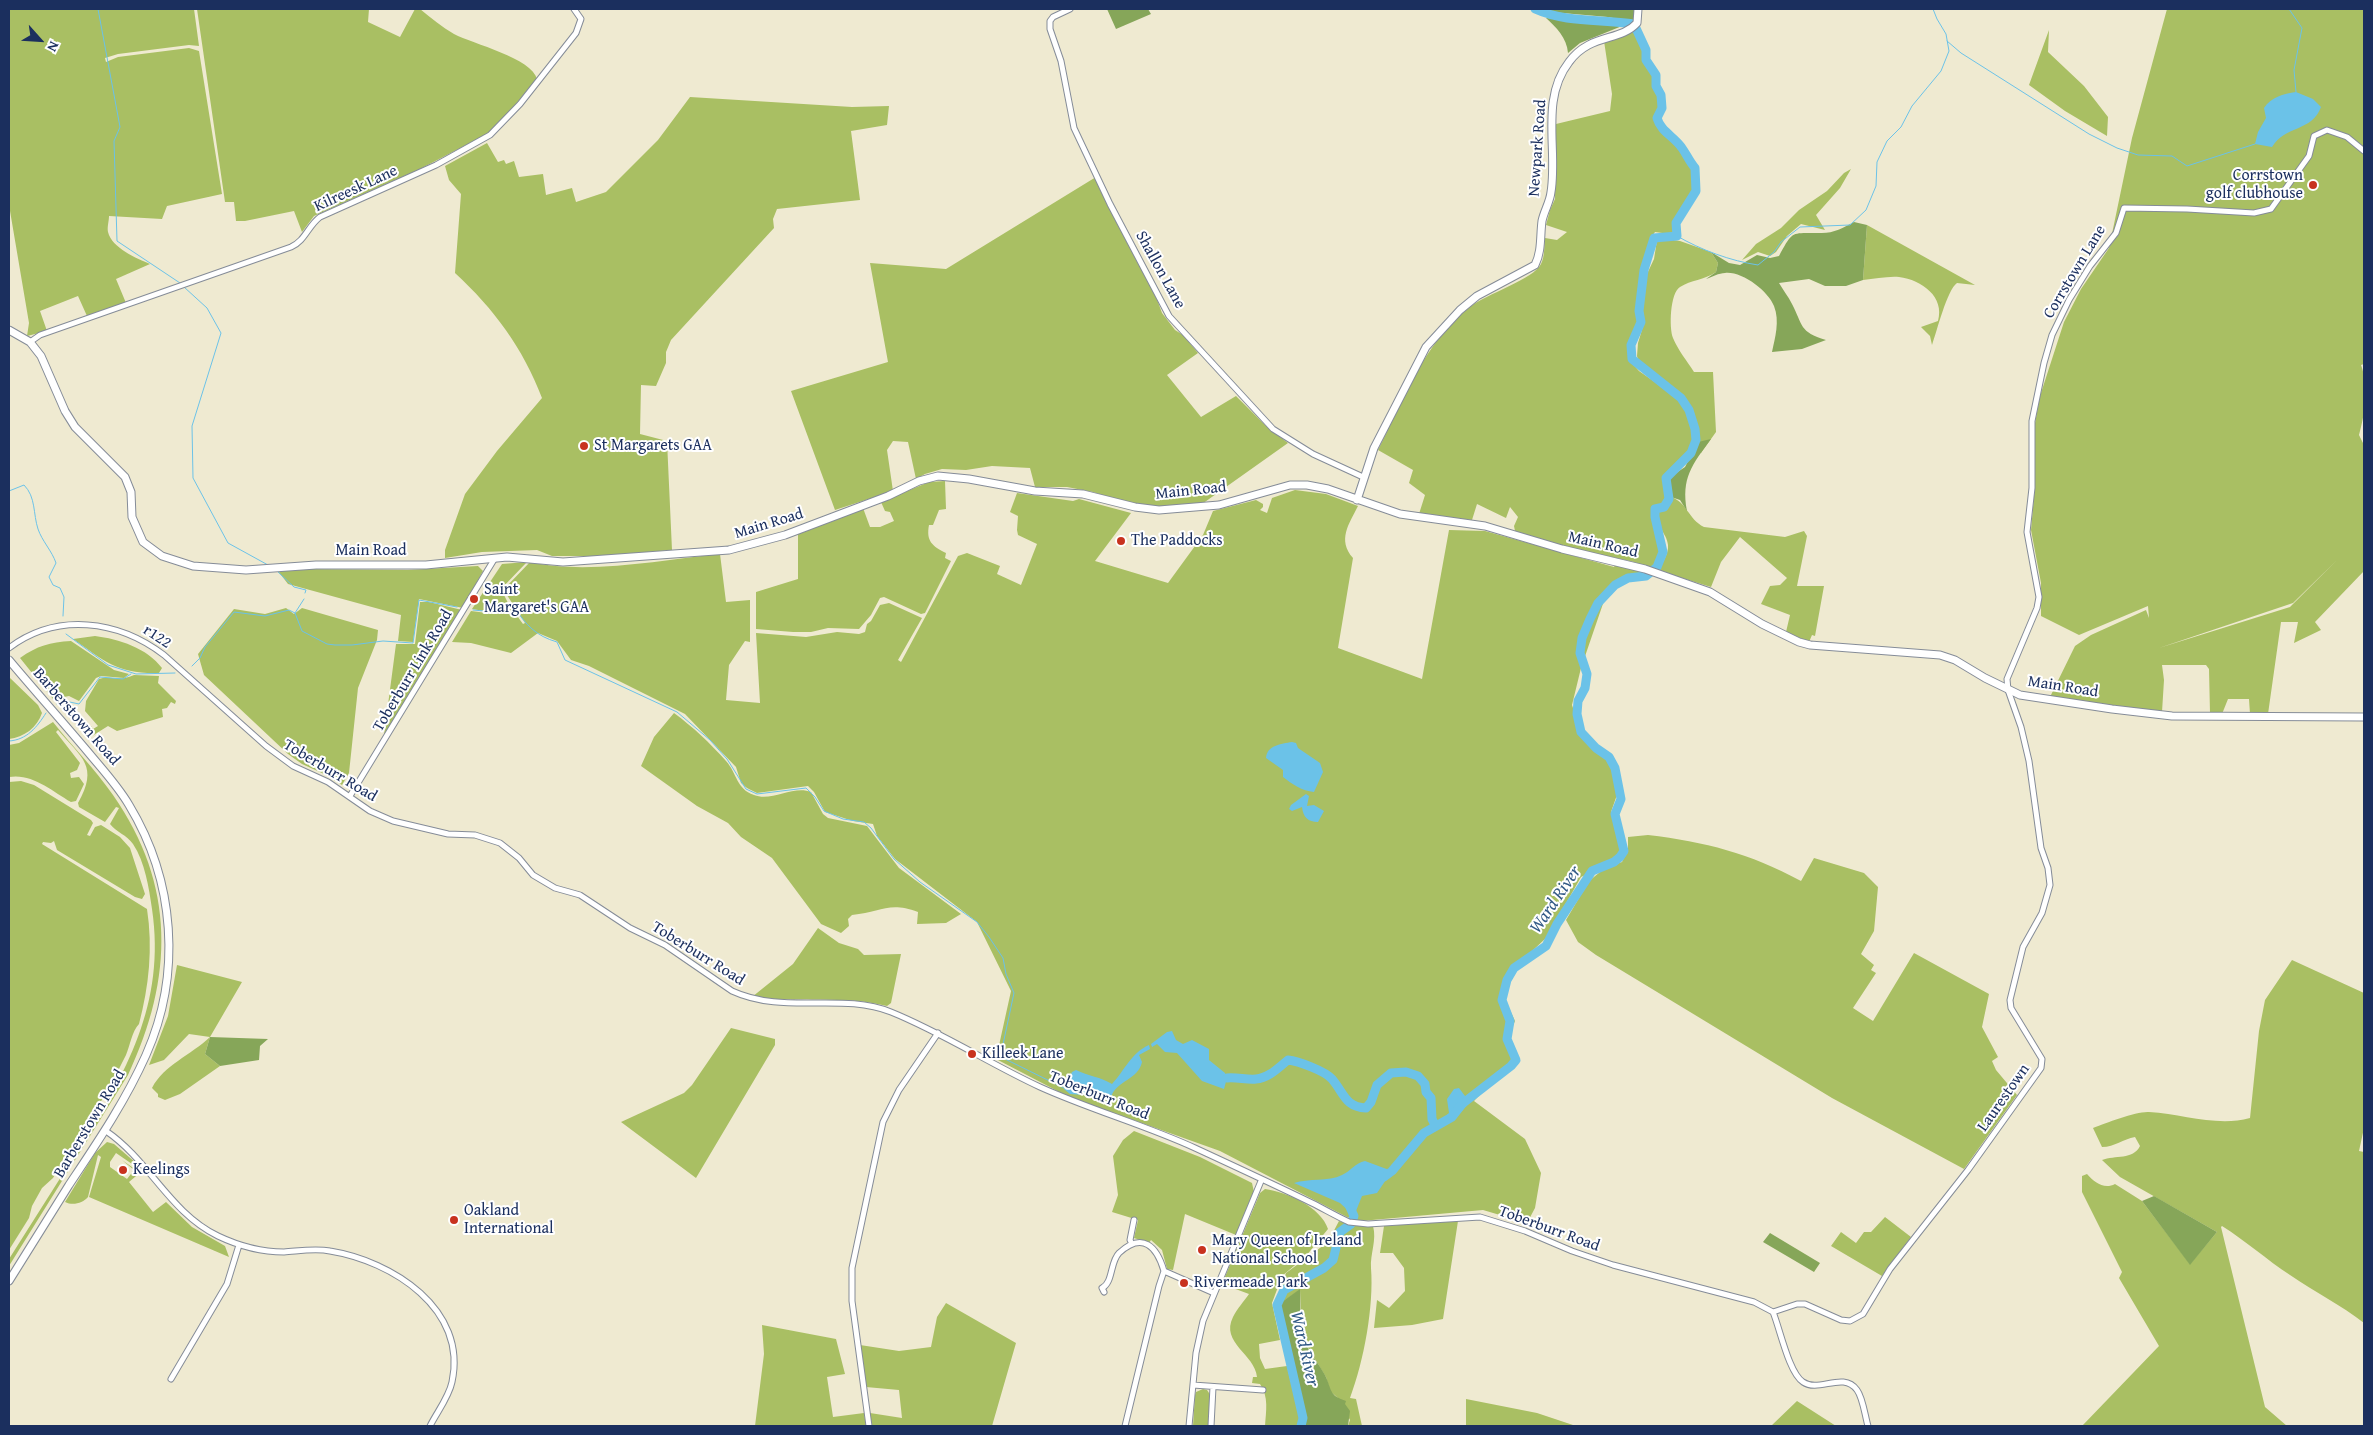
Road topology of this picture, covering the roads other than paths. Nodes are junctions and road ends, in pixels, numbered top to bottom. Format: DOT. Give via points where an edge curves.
graph roads {
  1 [pos="574,9"];
  2 [pos="1070,9"];
  3 [pos="1638,9"];
  4 [pos="2364,151"];
  5 [pos="9,330"];
  6 [pos="30,342"];
  7 [pos="1363,477"];
  8 [pos="1357,500"];
  9 [pos="495,558"];
  10 [pos="9,648"];
  11 [pos="9,660"];
  12 [pos="2008,690"];
  13 [pos="2364,717"];
  14 [pos="266,746"];
  15 [pos="350,796"];
  16 [pos="938,1033"];
  17 [pos="106,1131"];
  18 [pos="1261,1181"];
  19 [pos="1136,1224"];
  20 [pos="1132,1244"];
  21 [pos="239,1245"];
  22 [pos="1164,1272"];
  23 [pos="9,1281"];
  24 [pos="1104,1292"];
  25 [pos="1214,1293"];
  26 [pos="1773,1312"];
  27 [pos="171,1379"];
  28 [pos="1193,1385"];
  29 [pos="1213,1387"];
  30 [pos="1263,1390"];
  31 [pos="430,1426"];
  32 [pos="869,1426"];
  33 [pos="1126,1426"];
  34 [pos="1189,1426"];
  35 [pos="1211,1426"];
  36 [pos="1868,1426"];
  1 -- 6 [label="street, Kilreesk Lane" via="581,19 576,33 520,104 490,135 436,165 320,217 299,244 40,335"];
  2 -- 7 [label="street, Shallon Lane" via="1053,17 1050,29 1061,61 1074,128 1169,316 1273,428 1314,454"];
  3 -- 7 [label="main road, Newpark Road" via="1635,25 1580,49 1567,64 1558,84 1553,108 1552,192 1544,214 1540,254 1535,265 1477,296 1433,339 1419,359"];
  4 -- 12 [label="street, Corrstown Lane" via="2346,137 2327,130 2314,136 2309,156 2271,209 2254,213 2124,208 2116,232 2069,300 2052,335 2044,364 2032,421 2032,488 2027,532 2039,597 2007,679"];
  5 -- 6 [label="main road, Main Road"];
  6 -- 9 [label="main road, Main Road" via="41,356 75,427 125,477 131,492 133,523 139,536 148,547 172,560 193,566 246,570 316,565 426,565"];
  7 -- 8 [label="main road, Newpark Road"];
  8 -- 9 [label="main road, Main Road" via="1328,489 1297,485 1220,505 1159,510 1083,494 1035,491 938,476 785,536 744,548 563,562"];
  8 -- 12 [label="main road, Main Road" via="1400,514 1492,528 1664,575 1710,592 1799,642 1836,649 1948,657"];
  9 -- 15 [label="street, Toberburr Link Road"];
  10 -- 14 [label="street, r122" via="25,637 67,624 110,627 130,634 164,655"];
  11 -- 17 [label="main road, Barberstown Road" via="121,792 148,841 165,895 170,949 160,1016 146,1056"];
  12 -- 13 [label="main road, Main Road" via="2020,695 2172,716"];
  12 -- 26 [label="street, Laurestown" via="2030,761 2041,848 2050,886 2023,948 2010,1000 2011,1008 2042,1059 2041,1068 1968,1170 1890,1269 1863,1314 1850,1321 1841,1320 1809,1305 1797,1304"];
  14 -- 15 [label="street, Toberburr Road" via="293,766"];
  15 -- 16 [label="street, Toberburr Road" via="370,811 393,821 448,834 475,835 500,843 533,875 555,888 580,896 630,928 665,945 742,996 793,1005 836,1003 878,1007"];
  16 -- 18 [label="street, Toberburr Road" via="1039,1087 1194,1148"];
  16 -- 32 [label="street" via="899,1090 883,1122 852,1268 852,1301"];
  17 -- 21 [label="street" via="126,1147 186,1216 206,1230"];
  17 -- 23 [label="main road, Barberstown Road"];
  18 -- 25 [label="street"];
  18 -- 26 [label="street, Toberburr Road" via="1349,1222 1363,1224 1480,1217 1525,1230 1613,1265 1734,1296"];
  19 -- 20 [label="street" via="1130,1240"];
  20 -- 22 [label="street" via="1142,1243 1153,1248"];
  20 -- 24 [label="street" via="1113,1261 1107,1283 1102,1288"];
  21 -- 27 [label="street" via="226,1284"];
  21 -- 31 [label="street" via="283,1252 328,1251 358,1257 389,1271 420,1292 440,1315 453,1344 455,1362 452,1384"];
  22 -- 25 [label="street"];
  22 -- 33 [label="street"];
  25 -- 28 [label="street" via="1203,1321"];
  26 -- 36 [label="street" via="1798,1377 1803,1383 1815,1386 1844,1382 1851,1385 1858,1390"];
  28 -- 29 [label="street"];
  28 -- 34 [label="street"];
  29 -- 30 [label="street"];
  29 -- 35 [label="street"];
}
